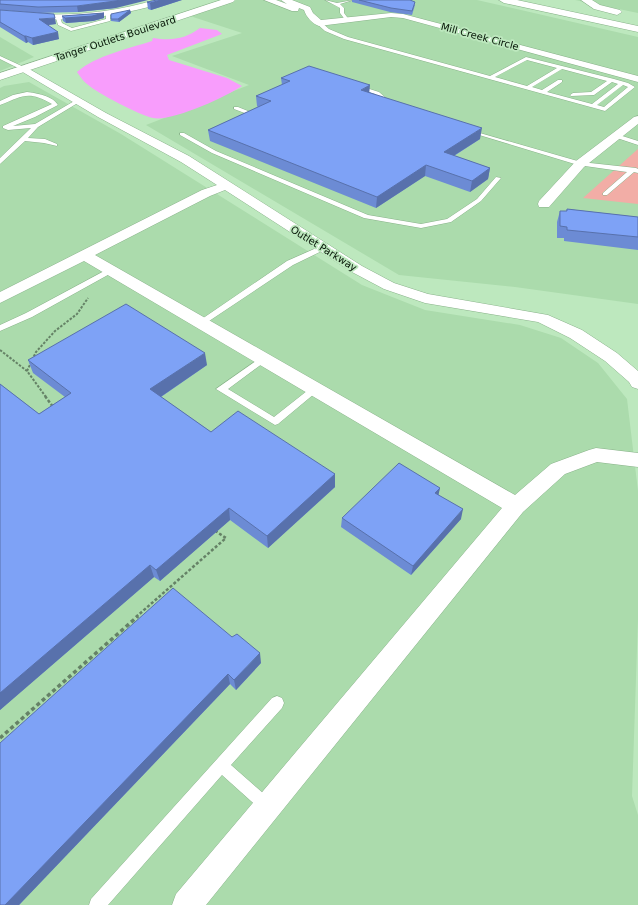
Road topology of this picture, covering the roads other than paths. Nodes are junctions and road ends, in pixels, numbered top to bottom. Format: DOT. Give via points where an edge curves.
graph roads {
  1 [pos="164,0"];
  2 [pos="230,0"];
  3 [pos="268,0"];
  4 [pos="285,0"];
  5 [pos="327,0"];
  6 [pos="351,0"];
  7 [pos="504,0"];
  8 [pos="525,0"];
  9 [pos="586,0"];
  10 [pos="337,4"];
  11 [pos="576,5"];
  12 [pos="0,13"];
  13 [pos="108,14"];
  14 [pos="310,14"];
  15 [pos="58,18"];
  16 [pos="531,19"];
  17 [pos="348,20"];
  18 [pos="552,20"];
  19 [pos="603,21"];
  20 [pos="638,22"];
  21 [pos="319,23"];
  22 [pos="638,29"];
  23 [pos="558,57"];
  24 [pos="1,58"];
  25 [pos="547,63"];
  26 [pos="561,67"];
  27 [pos="24,68"];
  28 [pos="0,77"];
  29 [pos="490,78"];
  30 [pos="638,79"];
  31 [pos="612,80"];
  32 [pos="560,81"];
  33 [pos="622,83"];
  34 [pos="348,84"];
  35 [pos="584,87"];
  36 [pos="528,88"];
  37 [pos="543,92"];
  38 [pos="573,95"];
  39 [pos="568,99"];
  40 [pos="78,101"];
  41 [pos="0,103"];
  42 [pos="593,106"];
  43 [pos="398,107"];
  44 [pos="236,108"];
  45 [pos="248,118"];
  46 [pos="638,119"];
  47 [pos="36,126"];
  48 [pos="2,127"];
  49 [pos="460,127"];
  50 [pos="182,134"];
  51 [pos="616,136"];
  52 [pos="24,139"];
  53 [pos="205,139"];
  54 [pos="198,143"];
  55 [pos="638,143"];
  56 [pos="55,145"];
  57 [pos="0,162"];
  58 [pos="580,164"];
  59 [pos="638,164"];
  60 [pos="635,171"];
  61 [pos="498,178"];
  62 [pos="226,186"];
  63 [pos="605,194"];
  64 [pos="544,204"];
  65 [pos="324,248"];
  66 [pos="84,255"];
  67 [pos="111,271"];
  68 [pos="0,298"];
  69 [pos="200,322"];
  70 [pos="0,328"];
  71 [pos="263,359"];
  72 [pos="638,384"];
  73 [pos="315,389"];
  74 [pos="638,460"];
  75 [pos="516,506"];
  76 [pos="277,703"];
  77 [pos="222,766"];
  78 [pos="268,807"];
  79 [pos="97,905"];
  80 [pos="186,905"];
  1 -- 13 [label="street" via="129,11"];
  2 -- 27 [label="main road, Tanger Outlets Boulevard"];
  3 -- 14 [label="street"];
  4 -- 14 [label="street" via="307,9"];
  5 -- 10 [label="lane"];
  6 -- 10 [label="lane"];
  7 -- 16 [label="main road" via="534,12"];
  7 -- 19 [label="main road"];
  8 -- 20 [label="main road"];
  9 -- 11 [label="main road" via="597,7 627,15"];
  10 -- 17 [label="lane"];
  12 -- 15 [label="street"];
  13 -- 15 [label="street"];
  13 -- 15 [label="lane" via="108,20 71,30 60,24"];
  14 -- 21 [label="street"];
  17 -- 21 [label="street, Mill Creek Circle"];
  17 -- 23 [label="street, Mill Creek Circle" via="403,16"];
  18 -- 19 [label="main road" via="576,18"];
  19 -- 22 [label="main road"];
  21 -- 29 [label="lane" via="337,36"];
  23 -- 25 [label="lane"];
  23 -- 30 [label="street, Mill Creek Circle"];
  24 -- 27 [label="lane"];
  25 -- 26 [label="lane"];
  25 -- 29 [label="lane" via="526,58"];
  26 -- 31 [label="lane" via="572,72"];
  26 -- 36 [label="lane"];
  27 -- 28 [label="main road, Tanger Outlets Boulevard"];
  27 -- 40 [label="street, Outlet Parkway"];
  29 -- 36 [label="lane"];
  31 -- 33 [label="lane"];
  31 -- 38 [label="lane" via="592,94"];
  32 -- 37 [label="lane"];
  33 -- 42 [label="lane"];
  33 -- 42 [label="lane" via="632,88 605,109"];
  34 -- 43 [label="lane" via="377,93"];
  35 -- 38 [label="lane"];
  36 -- 37 [label="lane"];
  37 -- 39 [label="lane"];
  38 -- 39 [label="lane"];
  39 -- 42 [label="lane"];
  40 -- 47 [label="lane"];
  40 -- 62 [label="street, Outlet Parkway" via="184,159"];
  41 -- 48 [label="lane" via="22,93 30,93 54,103 33,116"];
  44 -- 45 [label="lane" via="255,115"];
  46 -- 51 [label="street"];
  47 -- 48 [label="lane"];
  47 -- 52 [label="lane"];
  49 -- 58 [label="lane"];
  50 -- 54 [label="lane"];
  51 -- 55 [label="lane"];
  51 -- 58 [label="street"];
  52 -- 56 [label="lane" via="45,141"];
  52 -- 57 [label="lane"];
  53 -- 54 [label="lane"];
  54 -- 61 [label="lane" via="366,217 421,226 449,221 479,200"];
  58 -- 60 [label="lane"];
  58 -- 64 [label="street"];
  59 -- 60 [label="lane"];
  60 -- 63 [label="lane"];
  62 -- 65 [label="street, Outlet Parkway"];
  62 -- 66 [label="street" via="206,193"];
  65 -- 69 [label="lane" via="290,263"];
  65 -- 72 [label="street, Outlet Parkway" via="389,286 425,298 542,318 576,334 611,357 635,378"];
  66 -- 67 [label="street"];
  66 -- 68 [label="street"];
  67 -- 69 [label="street"];
  67 -- 70 [label="lane"];
  69 -- 71 [label="street"];
  71 -- 73 [label="street"];
  71 -- 73 [label="lane" via="221,389 275,422"];
  73 -- 75 [label="street"];
  74 -- 75 [label="street" via="596,455 558,469"];
  75 -- 78 [label="street"];
  76 -- 77 [label="lane"];
  77 -- 78 [label="lane"];
  77 -- 79 [label="lane"];
  78 -- 80 [label="street"];
}
